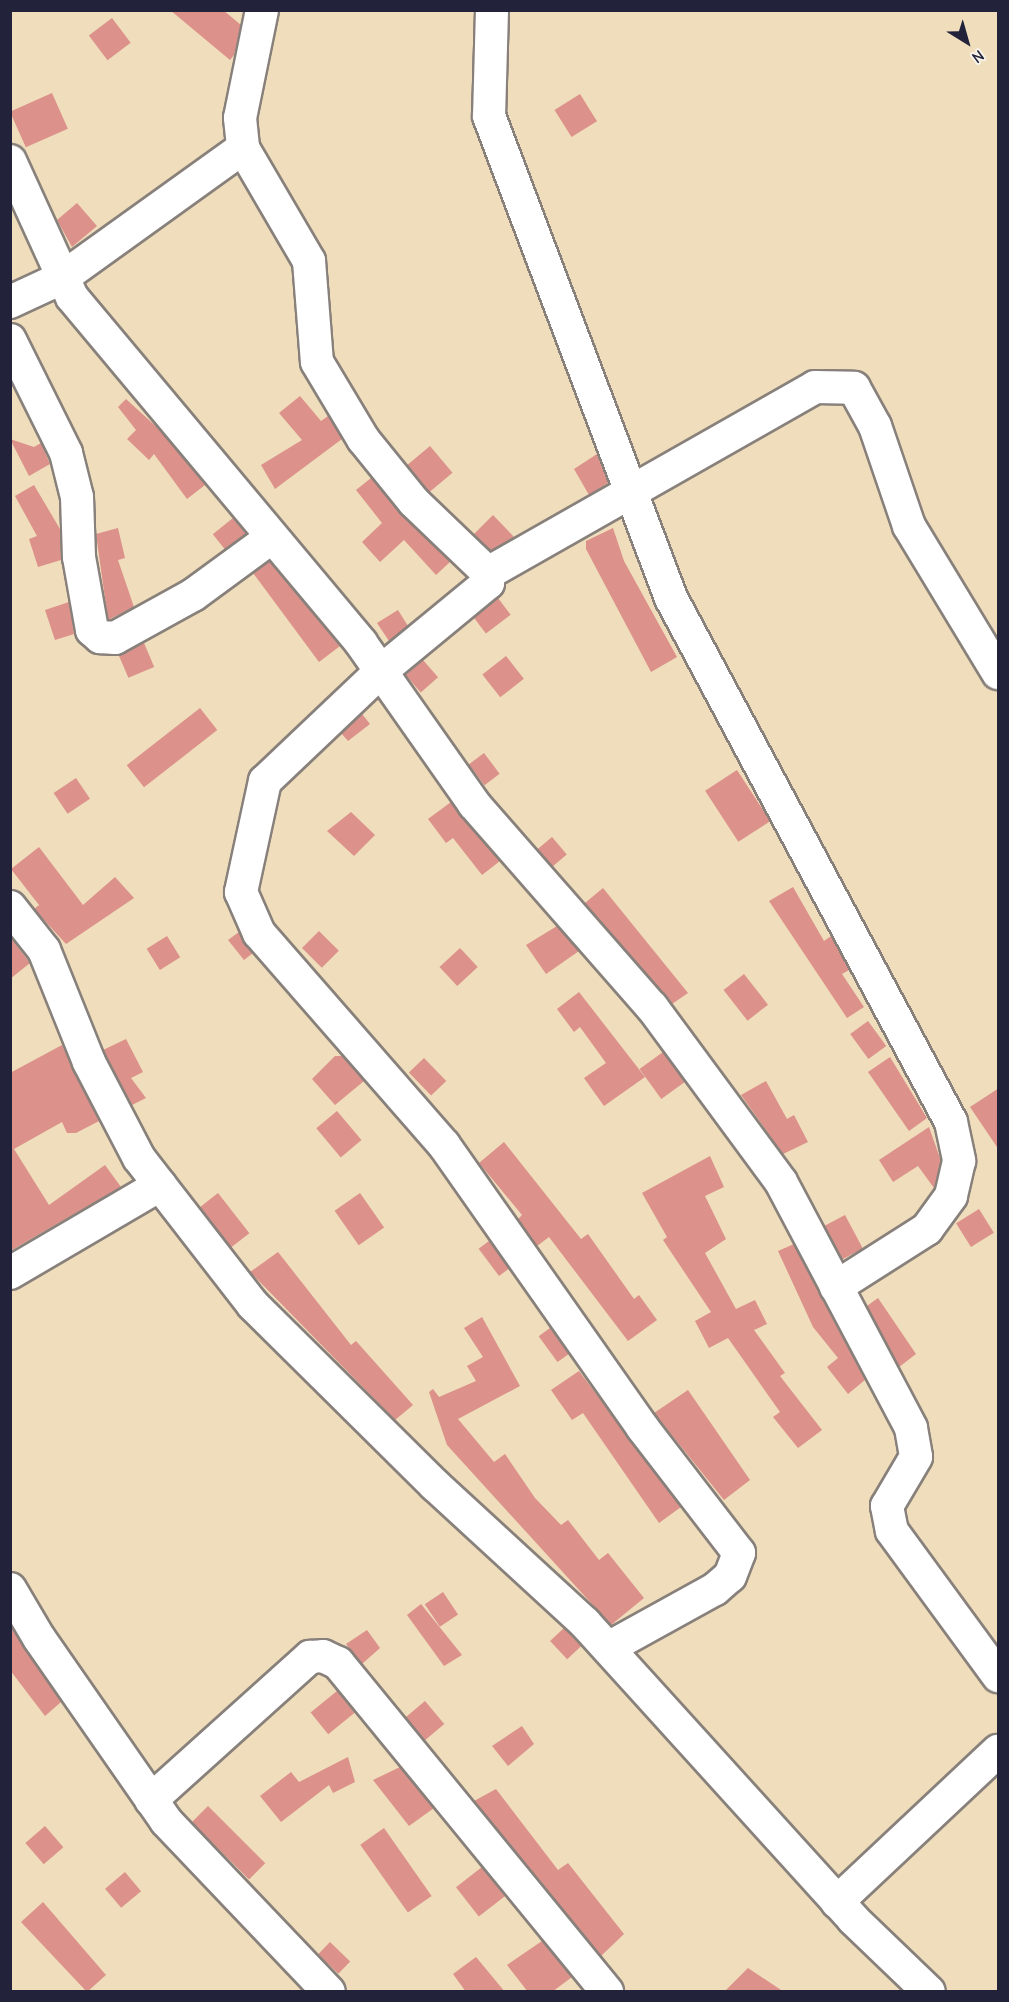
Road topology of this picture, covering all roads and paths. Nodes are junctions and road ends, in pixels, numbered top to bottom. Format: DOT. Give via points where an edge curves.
graph roads {
  1 [pos="262,10"];
  2 [pos="492,10"];
  3 [pos="243,148"];
  4 [pos="10,161"];
  5 [pos="62,278"];
  6 [pos="10,302"];
  7 [pos="10,340"];
  8 [pos="631,493"];
  9 [pos="271,538"];
  10 [pos="488,573"];
  11 [pos="379,673"];
  12 [pos="999,673"];
  13 [pos="10,907"];
  14 [pos="160,1185"];
  15 [pos="10,1273"];
  16 [pos="836,1287"];
  17 [pos="10,1589"];
  18 [pos="608,1648"];
  19 [pos="999,1676"];
  20 [pos="999,1751"];
  21 [pos="151,1800"];
  22 [pos="837,1902"];
  23 [pos="329,1992"];
  24 [pos="607,1992"];
  25 [pos="929,1992"];
  1 -- 3 [label="street" via="240,118"];
  2 -- 8 [label="street" via="489,116"];
  3 -- 5 [label="street"];
  3 -- 10 [label="street" via="309,261 317,362 336,401 414,501"];
  4 -- 5 [label="street"];
  5 -- 6 [label="street"];
  5 -- 9 [label="street"];
  7 -- 9 [label="street" via="66,453 77,497 79,558 92,630 100,637 115,638 193,595"];
  8 -- 10 [label="street"];
  8 -- 12 [label="street" via="815,387 854,388 875,426 909,526"];
  8 -- 16 [label="street" via="671,598 951,1122 959,1161 951,1196 927,1229"];
  9 -- 11 [label="street" via="361,643"];
  10 -- 11 [label="street" via="488,584"];
  11 -- 16 [label="street" via="474,804 665,1025 780,1182"];
  11 -- 18 [label="street" via="265,781 241,892 259,933 444,1145 642,1427 739,1553 730,1576 715,1589"];
  13 -- 14 [label="street" via="44,950 89,1062 139,1158"];
  14 -- 15 [label="street"];
  14 -- 18 [label="street" via="254,1305"];
  16 -- 19 [label="street" via="911,1428 916,1457 887,1506 892,1531"];
  17 -- 21 [label="street"];
  18 -- 22 [label="street"];
  20 -- 22 [label="street"];
  21 -- 23 [label="street"];
  21 -- 24 [label="street" via="310,1657 323,1656 338,1663"];
  22 -- 25 [label="street"];
}
